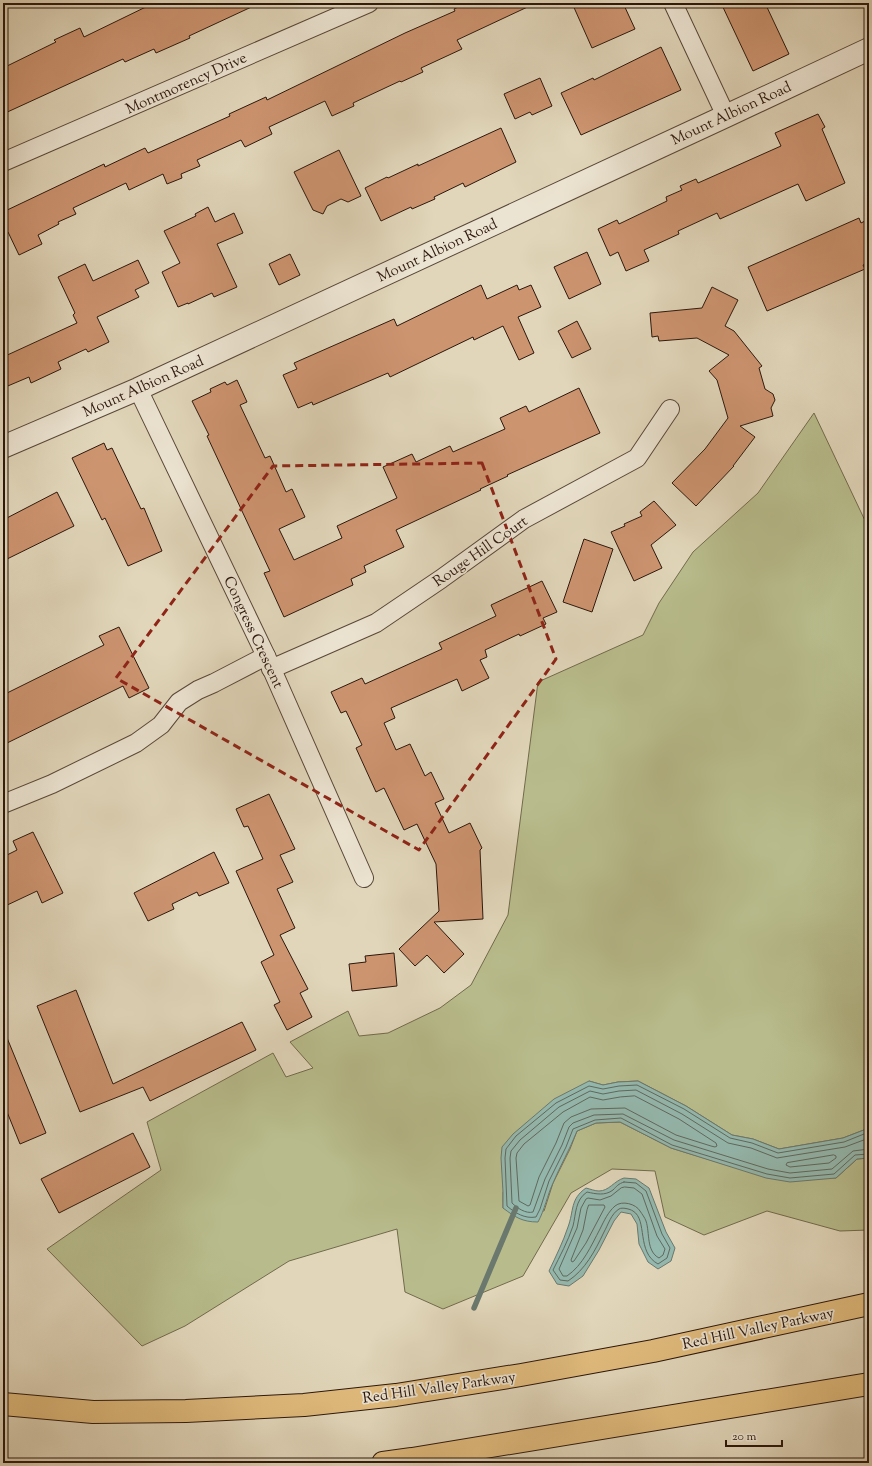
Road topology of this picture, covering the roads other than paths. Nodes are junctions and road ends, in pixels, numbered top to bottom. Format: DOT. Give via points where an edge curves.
graph roads {
  1 [pos="369,3"];
  2 [pos="673,3"];
  3 [pos="869,49"];
  4 [pos="726,116"];
  5 [pos="3,162"];
  6 [pos="138,389"];
  7 [pos="670,409"];
  8 [pos="3,448"];
  9 [pos="268,663"];
  10 [pos="3,804"];
  11 [pos="364,878"];
  12 [pos="869,1304"];
  13 [pos="869,1384"];
  14 [pos="3,1404"];
  15 [pos="383,1463"];
  1 -- 5 [label="street, Montmorency Drive"];
  2 -- 4 [label="street"];
  3 -- 4 [label="street, Mount Albion Road"];
  4 -- 6 [label="street, Mount Albion Road"];
  6 -- 8 [label="street, Mount Albion Road"];
  6 -- 9 [label="street, Congress Crescent"];
  7 -- 9 [label="street, Rouge Hill Court" via="637,458 524,519 376,623"];
  9 -- 10 [label="street, Rouge Hill Court" via="198,690 179,702 162,725 136,743 46,787"];
  9 -- 11 [label="street, Congress Crescent"];
  12 -- 14 [label="highway, Red Hill Valley Parkway" via="521,1376 389,1396 304,1405 93,1412"];
  13 -- 15 [label="highway"];
}
